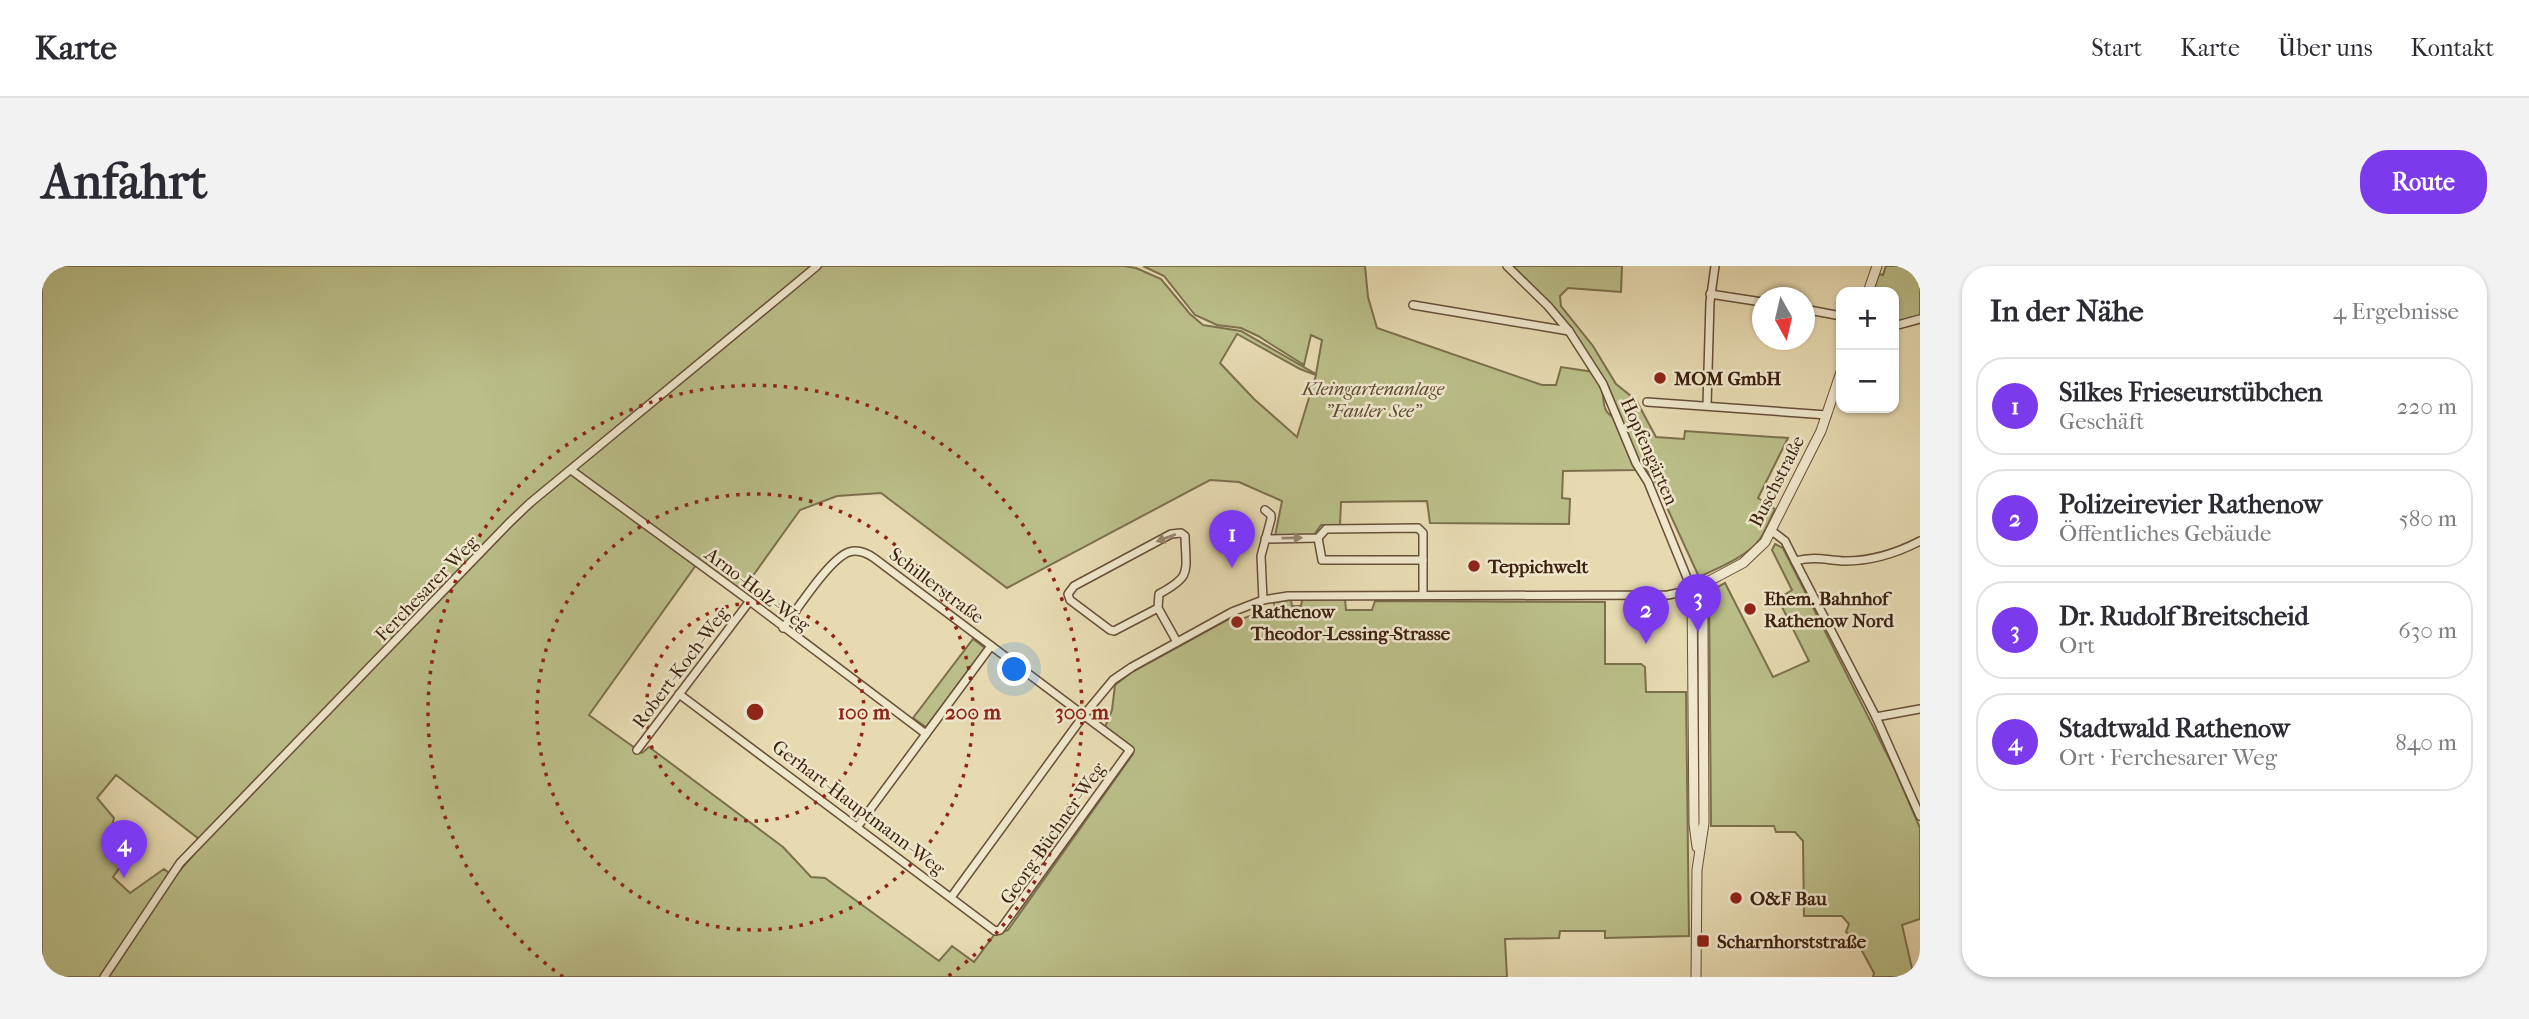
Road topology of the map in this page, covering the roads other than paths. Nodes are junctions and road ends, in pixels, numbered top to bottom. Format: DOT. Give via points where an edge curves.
graph roads {
  1 [pos="817,266"];
  2 [pos="1507,266"];
  3 [pos="1715,266"];
  4 [pos="1877,266"];
  5 [pos="1870,287"];
  6 [pos="1710,294"];
  7 [pos="1752,300"];
  8 [pos="1413,305"];
  9 [pos="1815,311"];
  10 [pos="1836,315"];
  11 [pos="1920,318"];
  12 [pos="1899,324"];
  13 [pos="1569,331"];
  14 [pos="1836,387"];
  15 [pos="1647,402"];
  16 [pos="1707,405"];
  17 [pos="1827,415"];
  18 [pos="571,470"];
  19 [pos="1265,510"];
  20 [pos="1772,531"];
  21 [pos="1318,538"];
  22 [pos="1265,539"];
  23 [pos="1920,541"];
  24 [pos="1423,560"];
  25 [pos="1796,561"];
  26 [pos="1692,590"];
  27 [pos="1423,595"];
  28 [pos="1263,600"];
  29 [pos="749,602"];
  30 [pos="1158,608"];
  31 [pos="783,628"];
  32 [pos="1177,642"];
  33 [pos="991,646"];
  34 [pos="679,694"];
  35 [pos="1920,709"];
  36 [pos="1084,715"];
  37 [pos="1876,717"];
  38 [pos="926,734"];
  39 [pos="637,750"];
  40 [pos="1920,816"];
  41 [pos="858,826"];
  42 [pos="951,896"];
  43 [pos="104,977"];
  44 [pos="1696,977"];
  1 -- 18 [label="street, Ferchesarer Weg"];
  2 -- 13 [label="street, Hopfengärten"];
  3 -- 6 [label="street"];
  4 -- 5 [label="street"];
  6 -- 7 [label="street"];
  6 -- 16 [label="street"];
  8 -- 13 [label="street" via="1458,318"];
  9 -- 10 [label="street"];
  11 -- 12 [label="street"];
  13 -- 26 [label="street, Hopfengärten" via="1603,384"];
  14 -- 17 [label="street, Buschstraße"];
  15 -- 16 [label="street"];
  16 -- 17 [label="street"];
  17 -- 20 [label="street, Buschstraße"];
  18 -- 29 [label="street, Arno-Holz-Weg"];
  18 -- 43 [label="street, Ferchesarer Weg" via="510,522 180,863"];
  19 -- 22 [label="street" via="1271,519"];
  20 -- 25 [label="street" via="1785,541"];
  20 -- 26 [label="street, Buschstraße" via="1750,558"];
  22 -- 21 [label="street, one-way"];
  21 -- 24 [label="street" via="1322,560"];
  21 -- 24 [label="street" via="1326,529 1418,528 1423,533"];
  22 -- 28 [label="street"];
  23 -- 25 [label="street" via="1865,559 1813,557"];
  24 -- 27 [label="street"];
  25 -- 37 [label="street"];
  26 -- 27 [label="street" via="1668,595"];
  26 -- 44 [label="street" via="1703,611 1704,823 1698,859"];
  27 -- 28 [label="street"];
  28 -- 32 [label="street"];
  29 -- 31 [label="street, Arno-Holz-Weg"];
  29 -- 34 [label="street, Robert-Koch-Weg"];
  30 -- 30 [label="street, one-way" via="1159,594 1185,576 1185,536 1181,533 1171,534 1074,586 1068,594 1114,631"];
  30 -- 32 [label="street"];
  31 -- 33 [label="street, Schillerstraße" via="830,565 851,551 862,551"];
  31 -- 38 [label="street, Arno-Holz-Weg"];
  32 -- 36 [label="street" via="1113,680"];
  33 -- 36 [label="street, Schillerstraße"];
  33 -- 38 [label="street"];
  34 -- 39 [label="street, Robert-Koch-Weg"];
  34 -- 41 [label="street, Gerhart-Hauptmann-Weg"];
  35 -- 37 [label="street"];
  36 -- 42 [label="street"];
  36 -- 42 [label="street, Georg-Büchner-Weg" via="1130,750 1006,926 995,931"];
  37 -- 40 [label="street"];
  38 -- 41 [label="street"];
  41 -- 42 [label="street, Gerhart-Hauptmann-Weg"];
}
